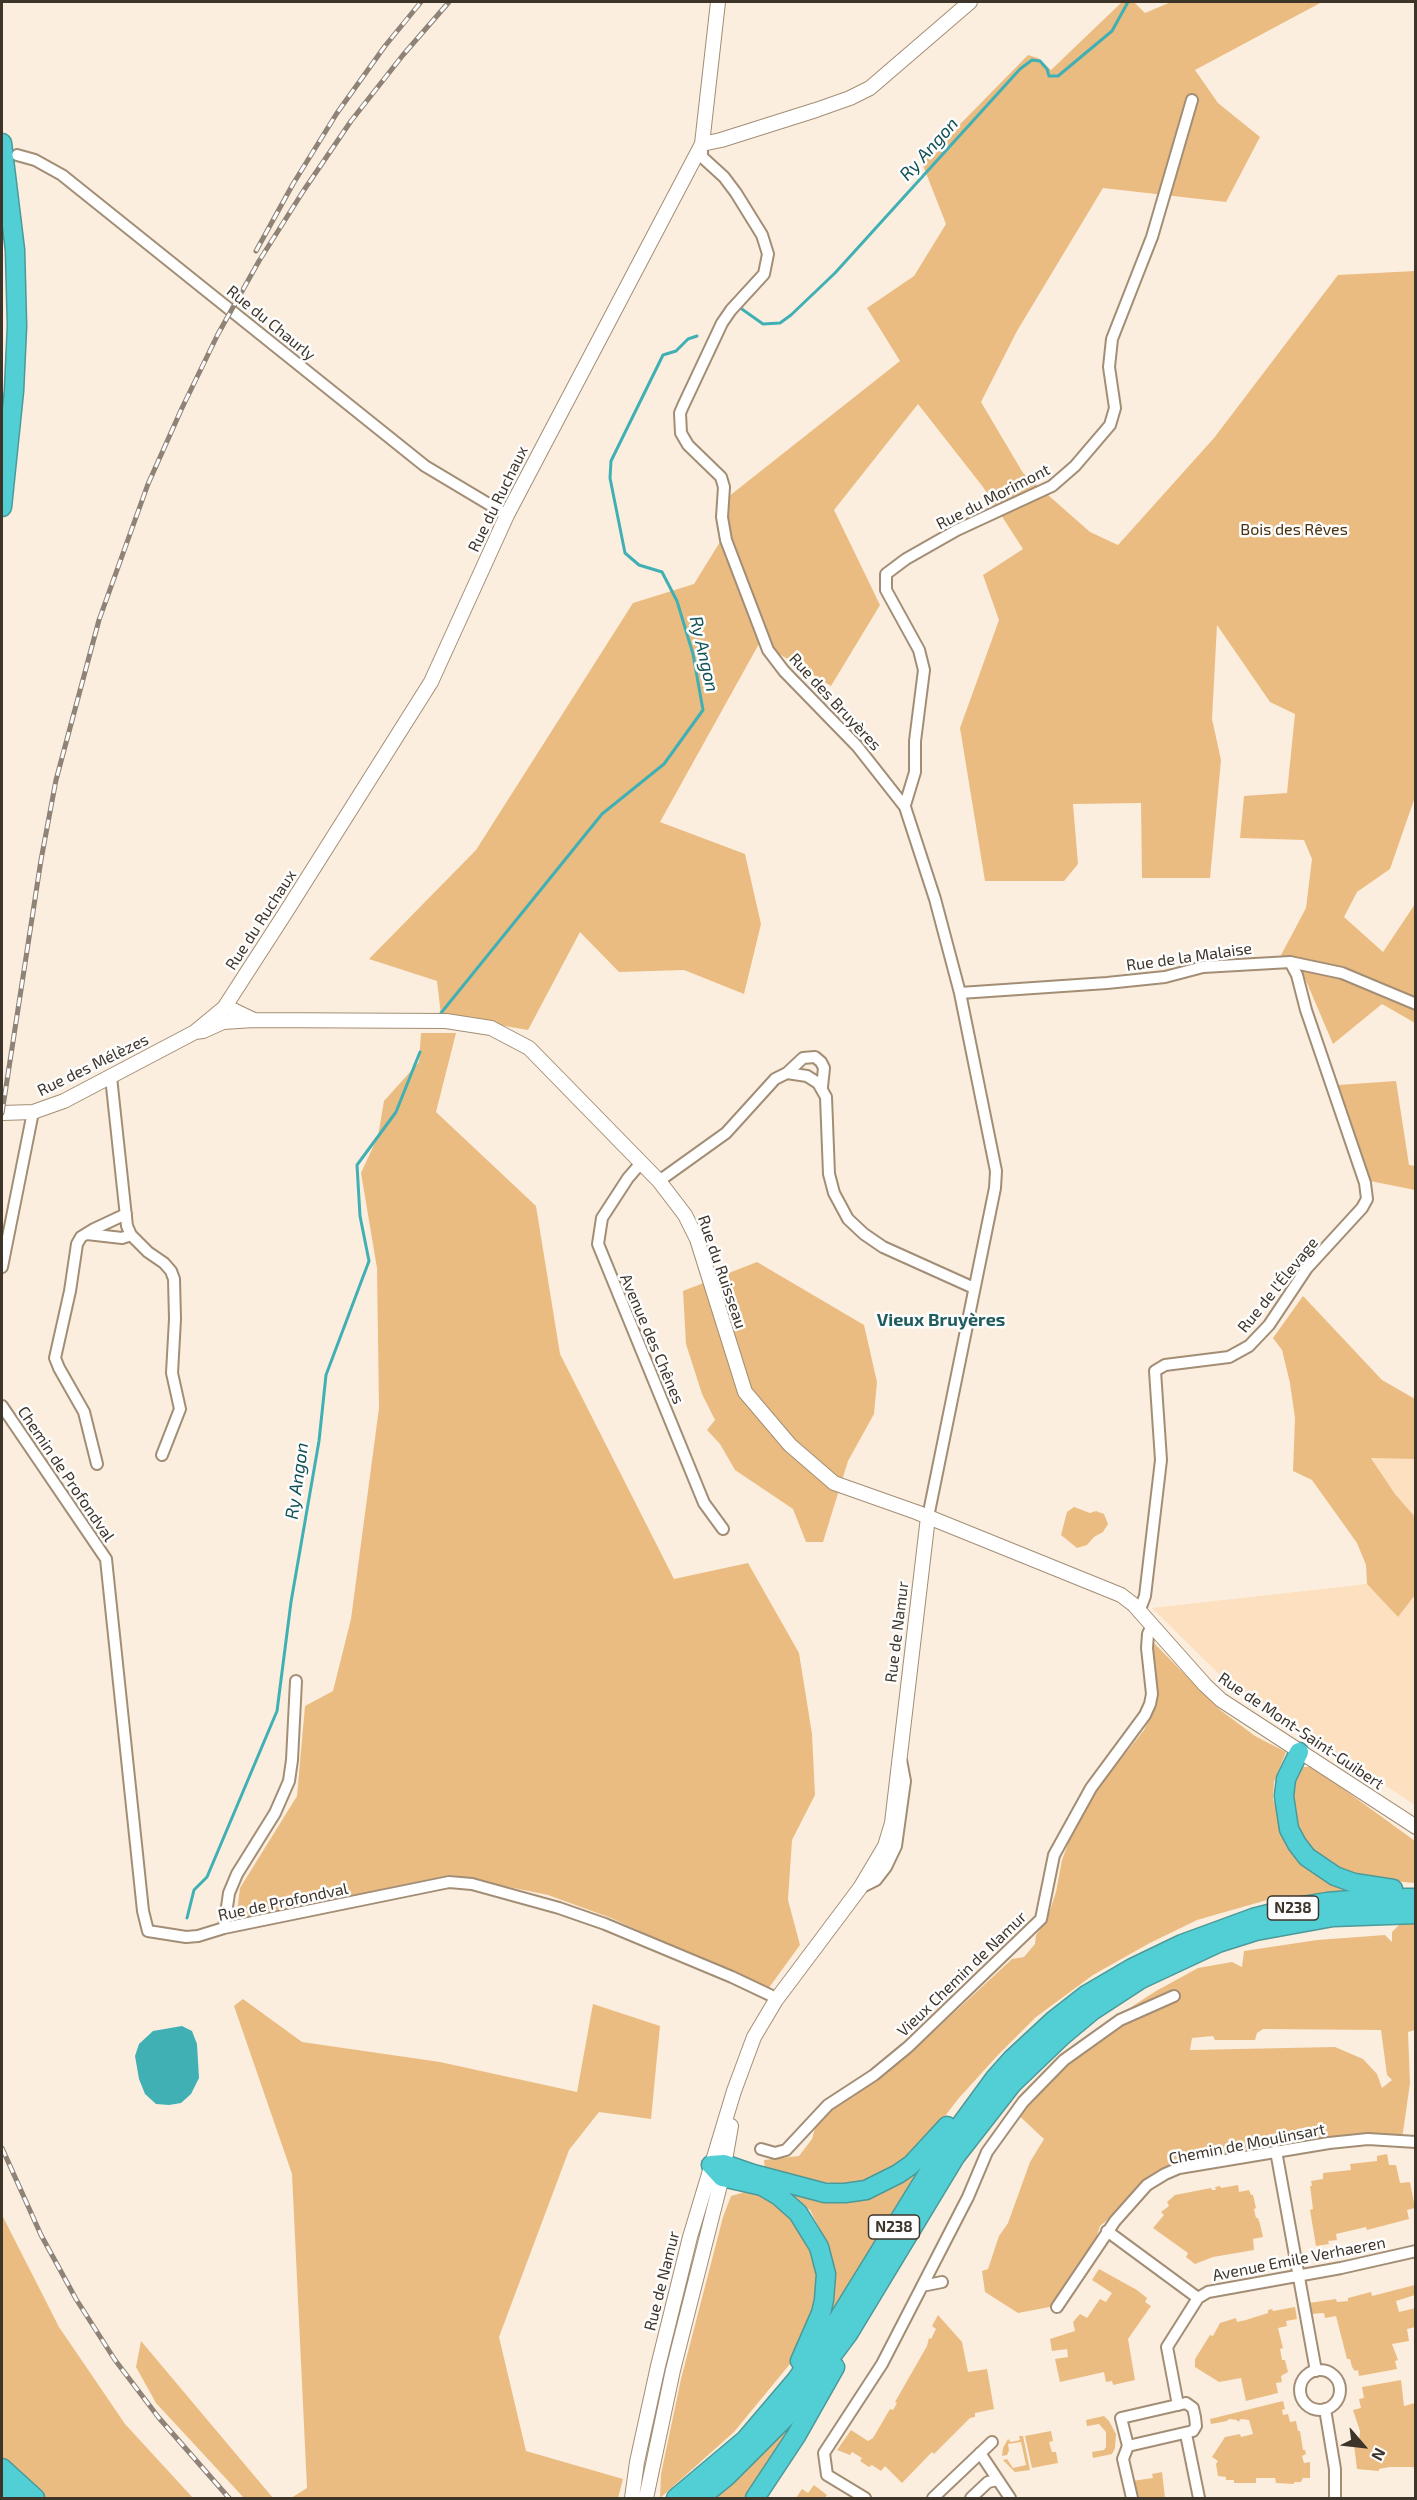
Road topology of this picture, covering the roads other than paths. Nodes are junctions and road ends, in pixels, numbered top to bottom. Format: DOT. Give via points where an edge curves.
graph roads {
  1 [pos="718,2"];
  2 [pos="970,2"];
  3 [pos="1192,100"];
  4 [pos="2,143"];
  5 [pos="702,144"];
  6 [pos="17,155"];
  7 [pos="2,507"];
  8 [pos="507,515"];
  9 [pos="905,805"];
  10 [pos="1290,962"];
  11 [pos="960,993"];
  12 [pos="1416,1004"];
  13 [pos="227,1014"];
  14 [pos="446,1021"];
  15 [pos="787,1074"];
  16 [pos="111,1077"];
  17 [pos="822,1087"];
  18 [pos="33,1112"];
  19 [pos="2,1113"];
  20 [pos="641,1162"];
  21 [pos="659,1181"];
  22 [pos="126,1214"];
  23 [pos="87,1234"];
  24 [pos="131,1235"];
  25 [pos="2,1267"];
  26 [pos="974,1288"];
  27 [pos="2,1406"];
  28 [pos="162,1455"];
  29 [pos="97,1464"];
  30 [pos="928,1517"];
  31 [pos="723,1528"];
  32 [pos="106,1558"];
  33 [pos="1139,1612"];
  34 [pos="1152,1625"];
  35 [pos="296,1681"];
  36 [pos="1299,1752"];
  37 [pos="1416,1827"];
  38 [pos="1412,1905"];
  39 [pos="224,1928"];
  40 [pos="1176,1954"];
  41 [pos="1174,1996"];
  42 [pos="776,2000"];
  43 [pos="995,2078"];
  44 [pos="1416,2142"];
  45 [pos="761,2149"];
  46 [pos="1276,2151"];
  47 [pos="719,2169"];
  48 [pos="1107,2231"];
  49 [pos="1416,2251"];
  50 [pos="1297,2274"];
  51 [pos="942,2282"];
  52 [pos="922,2286"];
  53 [pos="1198,2298"];
  54 [pos="1058,2307"];
  55 [pos="848,2334"];
  56 [pos="1316,2371"];
  57 [pos="797,2379"];
  58 [pos="1178,2405"];
  59 [pos="1325,2409"];
  60 [pos="1186,2434"];
  61 [pos="992,2442"];
  62 [pos="1128,2446"];
  63 [pos="980,2453"];
  64 [pos="2,2468"];
  65 [pos="998,2480"];
  66 [pos="2,2490"];
  67 [pos="647,2493"];
  68 [pos="632,2496"];
  69 [pos="12,2499"];
  70 [pos="35,2499"];
  71 [pos="676,2499"];
  72 [pos="700,2499"];
  73 [pos="755,2499"];
  74 [pos="865,2499"];
  75 [pos="933,2499"];
  76 [pos="971,2499"];
  77 [pos="1010,2499"];
  78 [pos="1131,2499"];
  79 [pos="1199,2499"];
  80 [pos="1335,2499"];
  1 -- 5 [label="street, Rue du Ruchaux"];
  2 -- 5 [label="street" via="870,88 816,110"];
  3 -- 9 [label="street, Rue du Morimont" via="1152,237 1112,339 1109,367 1115,408 1110,425 1052,486 957,530 886,574 886,590 919,650 924,670 915,772"];
  4 -- 7 [label="highway" via="15,250 17,326"];
  5 -- 8 [label="street, Rue du Ruchaux"];
  5 -- 9 [label="street, Rue des Bruyères" via="702,157 736,193 762,235 768,254 764,274 722,323 682,406 681,433 721,477 726,540 768,650 857,746"];
  6 -- 8 [label="street, Rue du Chaurly" via="71,181 425,466"];
  8 -- 13 [label="street, Rue du Ruchaux" via="431,682 240,984"];
  9 -- 11 [label="street"];
  10 -- 11 [label="street, Rue de la Malaise" via="1203,967 1164,977 1107,983"];
  10 -- 12 [label="street, Rue de la Malaise" via="1342,973"];
  10 -- 33 [label="street, Rue de l'Élevage" via="1365,1183 1367,1199 1307,1268 1269,1325 1249,1346 1228,1357 1165,1365 1155,1371 1160,1467 1145,1596"];
  11 -- 26 [label="street" via="997,1176"];
  13 -- 14 [label="street, Rue des Mélèzes" via="254,1020"];
  13 -- 16 [label="street, Rue des Mélèzes" via="202,1031"];
  14 -- 20 [label="street, Rue du Ruisseau" via="491,1028 529,1048"];
  15 -- 17 [label="street" via="807,1076"];
  15 -- 17 [label="street" via="803,1058 815,1057 824,1068"];
  15 -- 21 [label="street" via="769,1083 726,1132"];
  16 -- 18 [label="street, Rue des Mélèzes"];
  16 -- 22 [label="street"];
  17 -- 26 [label="street" via="827,1104 831,1185 848,1219 883,1247"];
  18 -- 19 [label="street, Rue des Mélèzes"];
  18 -- 25 [label="street"];
  20 -- 21 [label="street, Rue du Ruisseau"];
  20 -- 31 [label="street, Avenue des Chênes" via="602,1218 598,1244 704,1503"];
  21 -- 30 [label="street, Rue du Ruisseau" via="685,1215 697,1239 745,1392 790,1445 834,1483"];
  22 -- 23 [label="street"];
  22 -- 24 [label="street"];
  23 -- 24 [label="street" via="122,1238"];
  23 -- 29 [label="street" via="77,1244 55,1358 84,1412"];
  24 -- 28 [label="street" via="164,1263 174,1279 172,1373 180,1409"];
  26 -- 30 [label="street"];
  27 -- 32 [label="street, Chemin de Profondval"];
  30 -- 33 [label="street, Rue de Mont-Saint-Guibert" via="1104,1587"];
  30 -- 42 [label="street, Rue de Namur" via="892,1823 885,1846 860,1888"];
  32 -- 39 [label="street, Rue de Profondval" via="148,1930 186,1937"];
  33 -- 34 [label="street, Rue de Mont-Saint-Guibert"];
  34 -- 36 [label="street, Rue de Mont-Saint-Guibert" via="1221,1700"];
  34 -- 45 [label="street, Vieux Chemin de Namur" via="1147,1648 1150,1704 1091,1788 1054,1855 1041,1919 908,2047 828,2105 786,2150 775,2153"];
  35 -- 39 [label="street" via="289,1781 275,1813 237,1874 229,1893"];
  36 -- 37 [label="street, Rue de Mont-Saint-Guibert"];
  36 -- 38 [label="highway" via="1286,1779 1284,1796 1289,1829 1297,1844 1320,1868 1335,1876 1399,1890"];
  38 -- 40 [label="highway, N238" via="1374,1898 1296,1907 1253,1918"];
  39 -- 42 [label="street, Rue de Profondval" via="449,1882 472,1884 605,1924 732,1977"];
  40 -- 43 [label="highway, N238" via="1086,1995 1047,2026"];
  40 -- 55 [label="highway, N238" via="1092,2011 1012,2084 955,2157"];
  41 -- 52 [label="street" via="1128,2015 1094,2037 1033,2091 987,2152"];
  42 -- 47 [label="street, Rue de Namur" via="760,2023 740,2076"];
  43 -- 47 [label="highway" via="976,2091 911,2165 866,2190 825,2193"];
  43 -- 57 [label="highway, N238" via="943,2149"];
  44 -- 46 [label="street, Chemin de Moulinsart" via="1368,2139"];
  46 -- 48 [label="street, Chemin de Moulinsart" via="1179,2168 1165,2174 1147,2185"];
  46 -- 50 [label="street"];
  47 -- 57 [label="highway" via="779,2196 798,2213 819,2247 826,2274 825,2300 796,2368"];
  47 -- 67 [label="street, Rue de Namur"];
  47 -- 68 [label="street, Rue de Namur" via="670,2311"];
  48 -- 53 [label="street"];
  48 -- 54 [label="street, Chemin de Moulinsart"];
  49 -- 50 [label="street, Avenue Emile Verhaeren"];
  50 -- 53 [label="street, Avenue Emile Verhaeren" via="1208,2292"];
  50 -- 56 [label="street"];
  51 -- 52 [label="street"];
  52 -- 74 [label="street" via="882,2364 825,2453 826,2475"];
  53 -- 58 [label="street, Avenue Emile Verhaeren" via="1167,2347"];
  55 -- 72 [label="highway, N238" via="786,2418"];
  55 -- 73 [label="highway" via="832,2376"];
  56 -- 59 [label="street" via="1303,2381 1301,2395 1312,2408"];
  56 -- 59 [label="street" via="1332,2374 1340,2386 1336,2402"];
  57 -- 71 [label="highway, N238" via="745,2440"];
  58 -- 60 [label="street" via="1186,2403 1193,2408 1196,2426"];
  58 -- 62 [label="street" via="1121,2418"];
  59 -- 80 [label="street" via="1335,2469"];
  60 -- 62 [label="street"];
  60 -- 79 [label="street"];
  61 -- 63 [label="street"];
  62 -- 78 [label="street" via="1123,2459"];
  63 -- 65 [label="street"];
  63 -- 75 [label="street"];
  64 -- 70 [label="highway"];
  65 -- 76 [label="street" via="988,2482"];
  65 -- 77 [label="street"];
  66 -- 69 [label="highway"];
}
